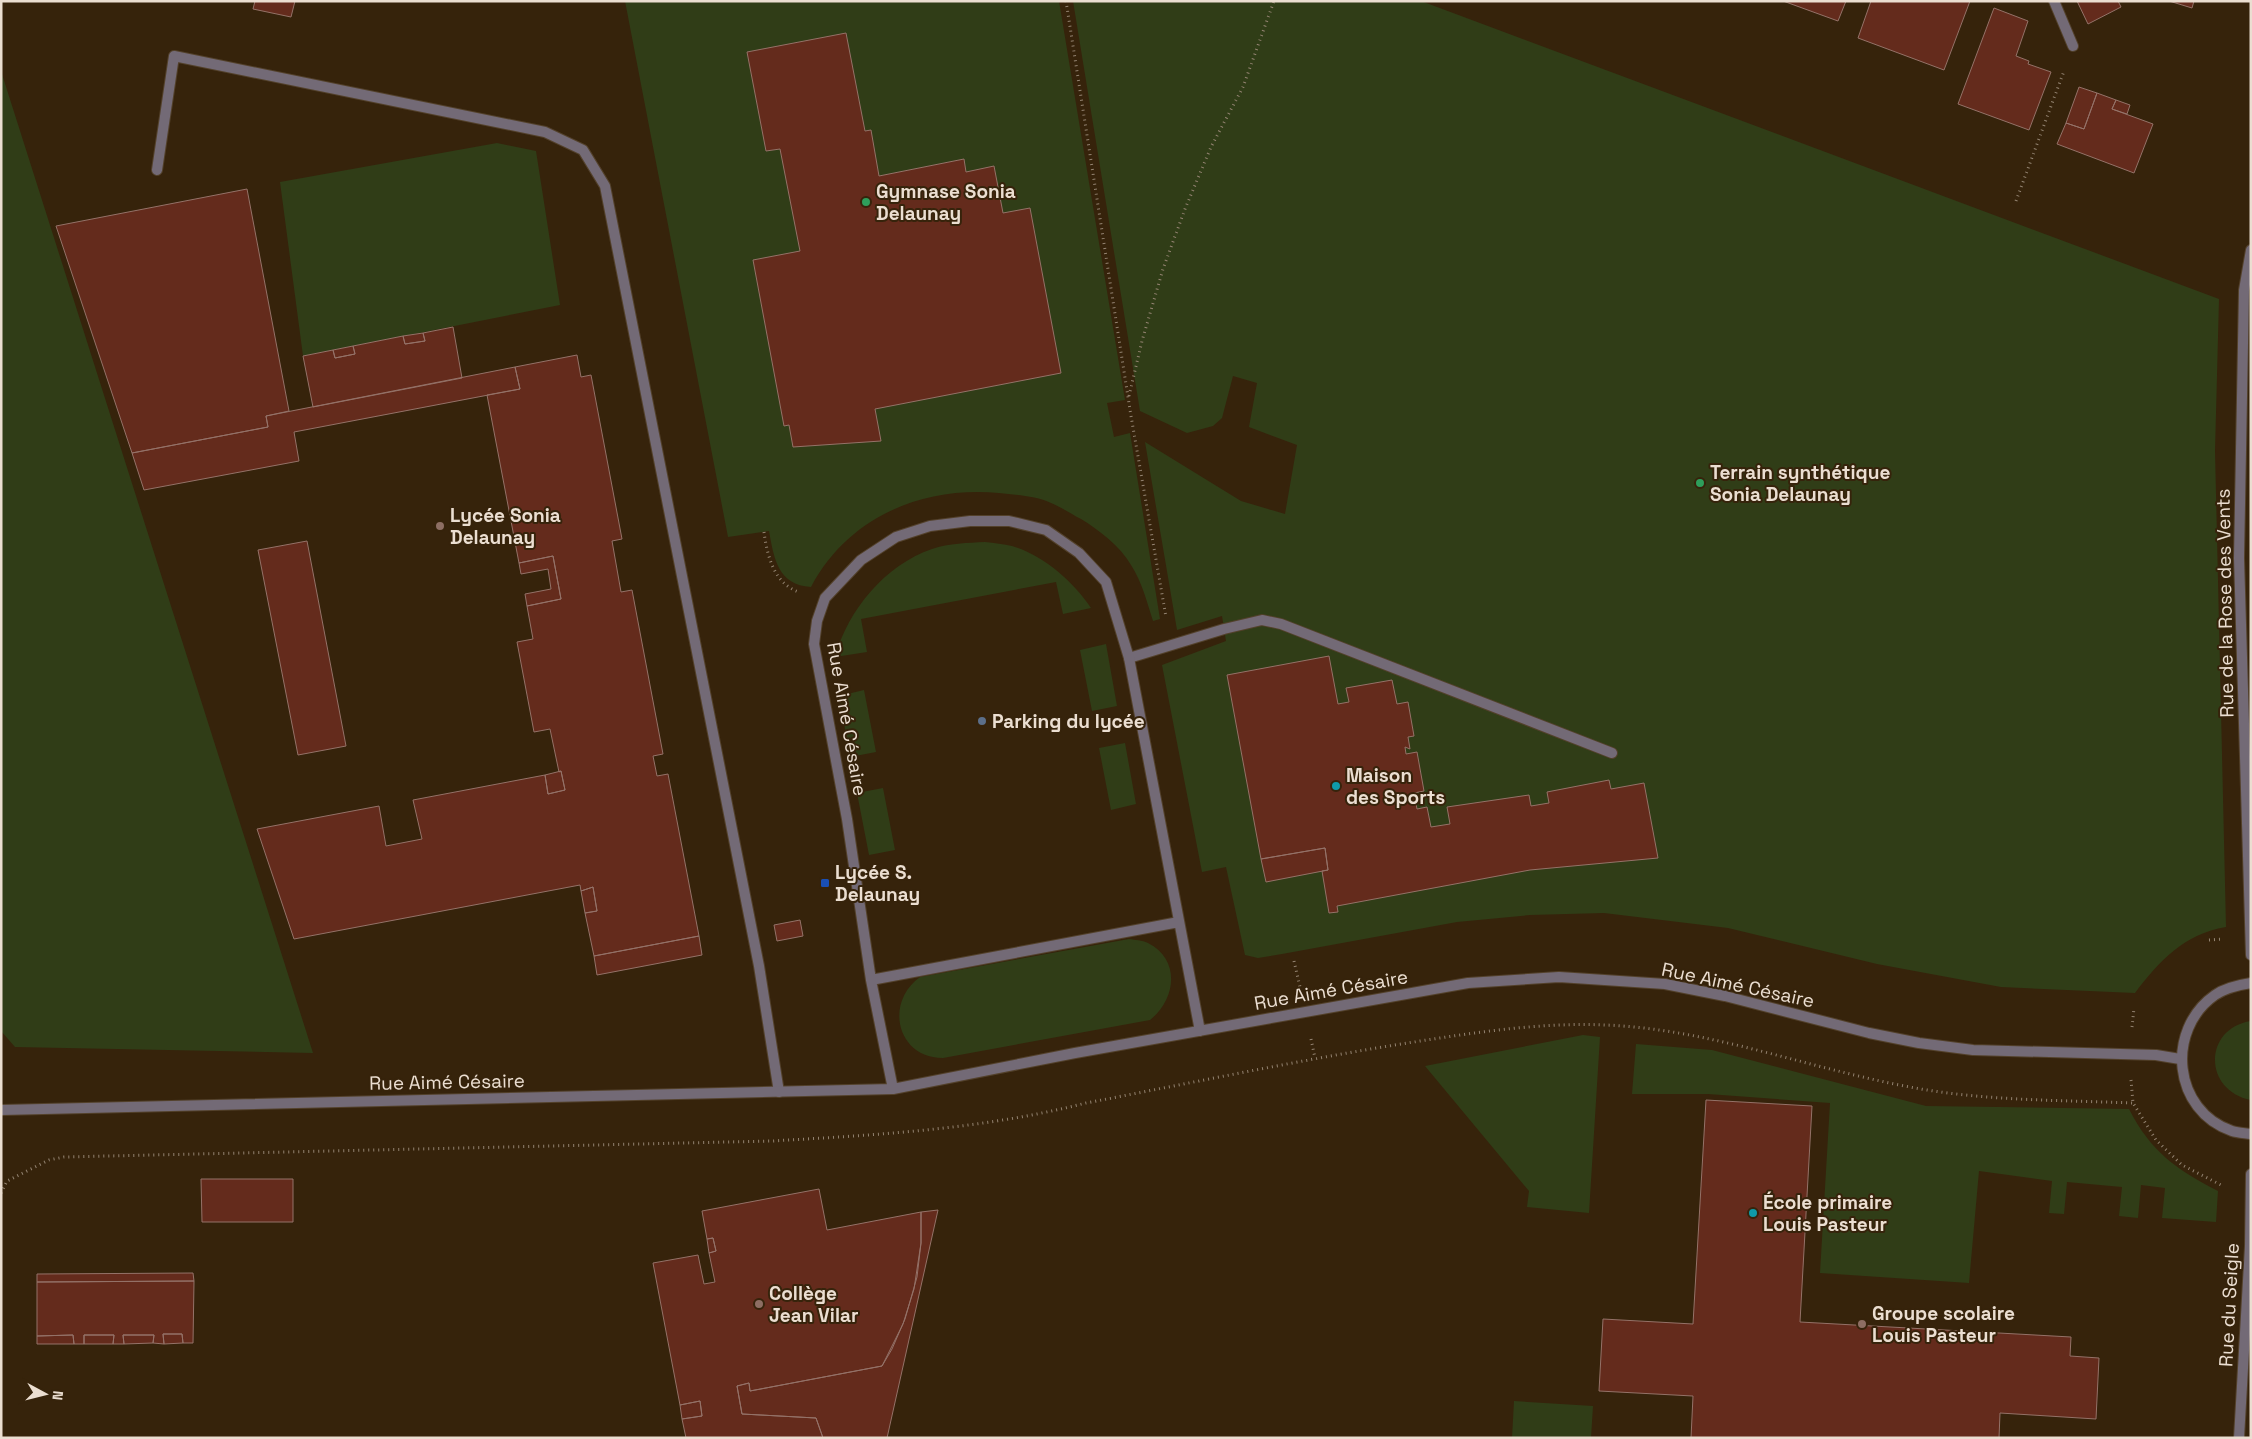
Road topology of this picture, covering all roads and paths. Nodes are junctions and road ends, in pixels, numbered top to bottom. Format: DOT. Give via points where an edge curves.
graph roads {
  1 [pos="1066,1"];
  2 [pos="1274,1"];
  3 [pos="2054,1"];
  4 [pos="2073,46"];
  5 [pos="157,170"];
  6 [pos="2016,201"];
  7 [pos="2251,250"];
  8 [pos="1128,399"];
  9 [pos="1170,645"];
  10 [pos="1129,658"];
  11 [pos="1612,753"];
  12 [pos="1179,922"];
  13 [pos="2251,955"];
  14 [pos="871,980"];
  15 [pos="2251,983"];
  16 [pos="2134,1008"];
  17 [pos="1200,1031"];
  18 [pos="2129,1054"];
  19 [pos="2180,1059"];
  20 [pos="893,1089"];
  21 [pos="779,1092"];
  22 [pos="2133,1103"];
  23 [pos="1,1110"];
  24 [pos="2251,1134"];
  25 [pos="2251,1174"];
  26 [pos="2250,1187"];
  27 [pos="1,1193"];
  28 [pos="2239,1438"];
  1 -- 8 [label="path"];
  2 -- 8 [label="path" via="1243,87 1211,147 1162,269"];
  3 -- 4 [label="street"];
  4 -- 6 [label="path"];
  5 -- 21 [label="street" via="174,56 545,132 583,150 605,186 759,966"];
  7 -- 13 [label="street, Rue de la Rose des Vents" via="2244,290 2239,558"];
  8 -- 9 [label="path"];
  9 -- 10 [label="street"];
  9 -- 11 [label="street" via="1262,620 1281,624"];
  10 -- 12 [label="street, Rue Aimé Césaire"];
  10 -- 14 [label="street, Rue Aimé Césaire" via="1106,582 1079,553 1046,530 1009,521 930,526 896,537 860,560 825,598 816,621 814,644 847,819"];
  12 -- 14 [label="street"];
  12 -- 17 [label="street, Rue Aimé Césaire"];
  14 -- 20 [label="street, Rue Aimé Césaire"];
  15 -- 19 [label="street" via="2216,994 2201,1006 2190,1022"];
  16 -- 18 [label="path"];
  17 -- 18 [label="street, Rue Aimé Césaire" via="1468,983 1559,977 1665,984 1919,1043 1973,1050"];
  17 -- 20 [label="street, Rue Aimé Césaire"];
  18 -- 19 [label="street, Rue Aimé Césaire"];
  18 -- 22 [label="path"];
  19 -- 24 [label="street" via="2184,1082 2195,1103 2211,1120 2232,1131"];
  20 -- 21 [label="street, Rue Aimé Césaire"];
  21 -- 23 [label="street, Rue Aimé Césaire"];
  22 -- 26 [label="path" via="2156,1140 2182,1166 2224,1186"];
  22 -- 27 [label="path" via="1990,1097 1911,1088 1710,1038 1633,1027 1524,1027 1324,1056 1050,1112 871,1136 64,1157 49,1160 7,1181"];
  25 -- 26 [label="street, Rue du Seigle"];
  26 -- 28 [label="street, Rue du Seigle" via="2250,1246"];
}
